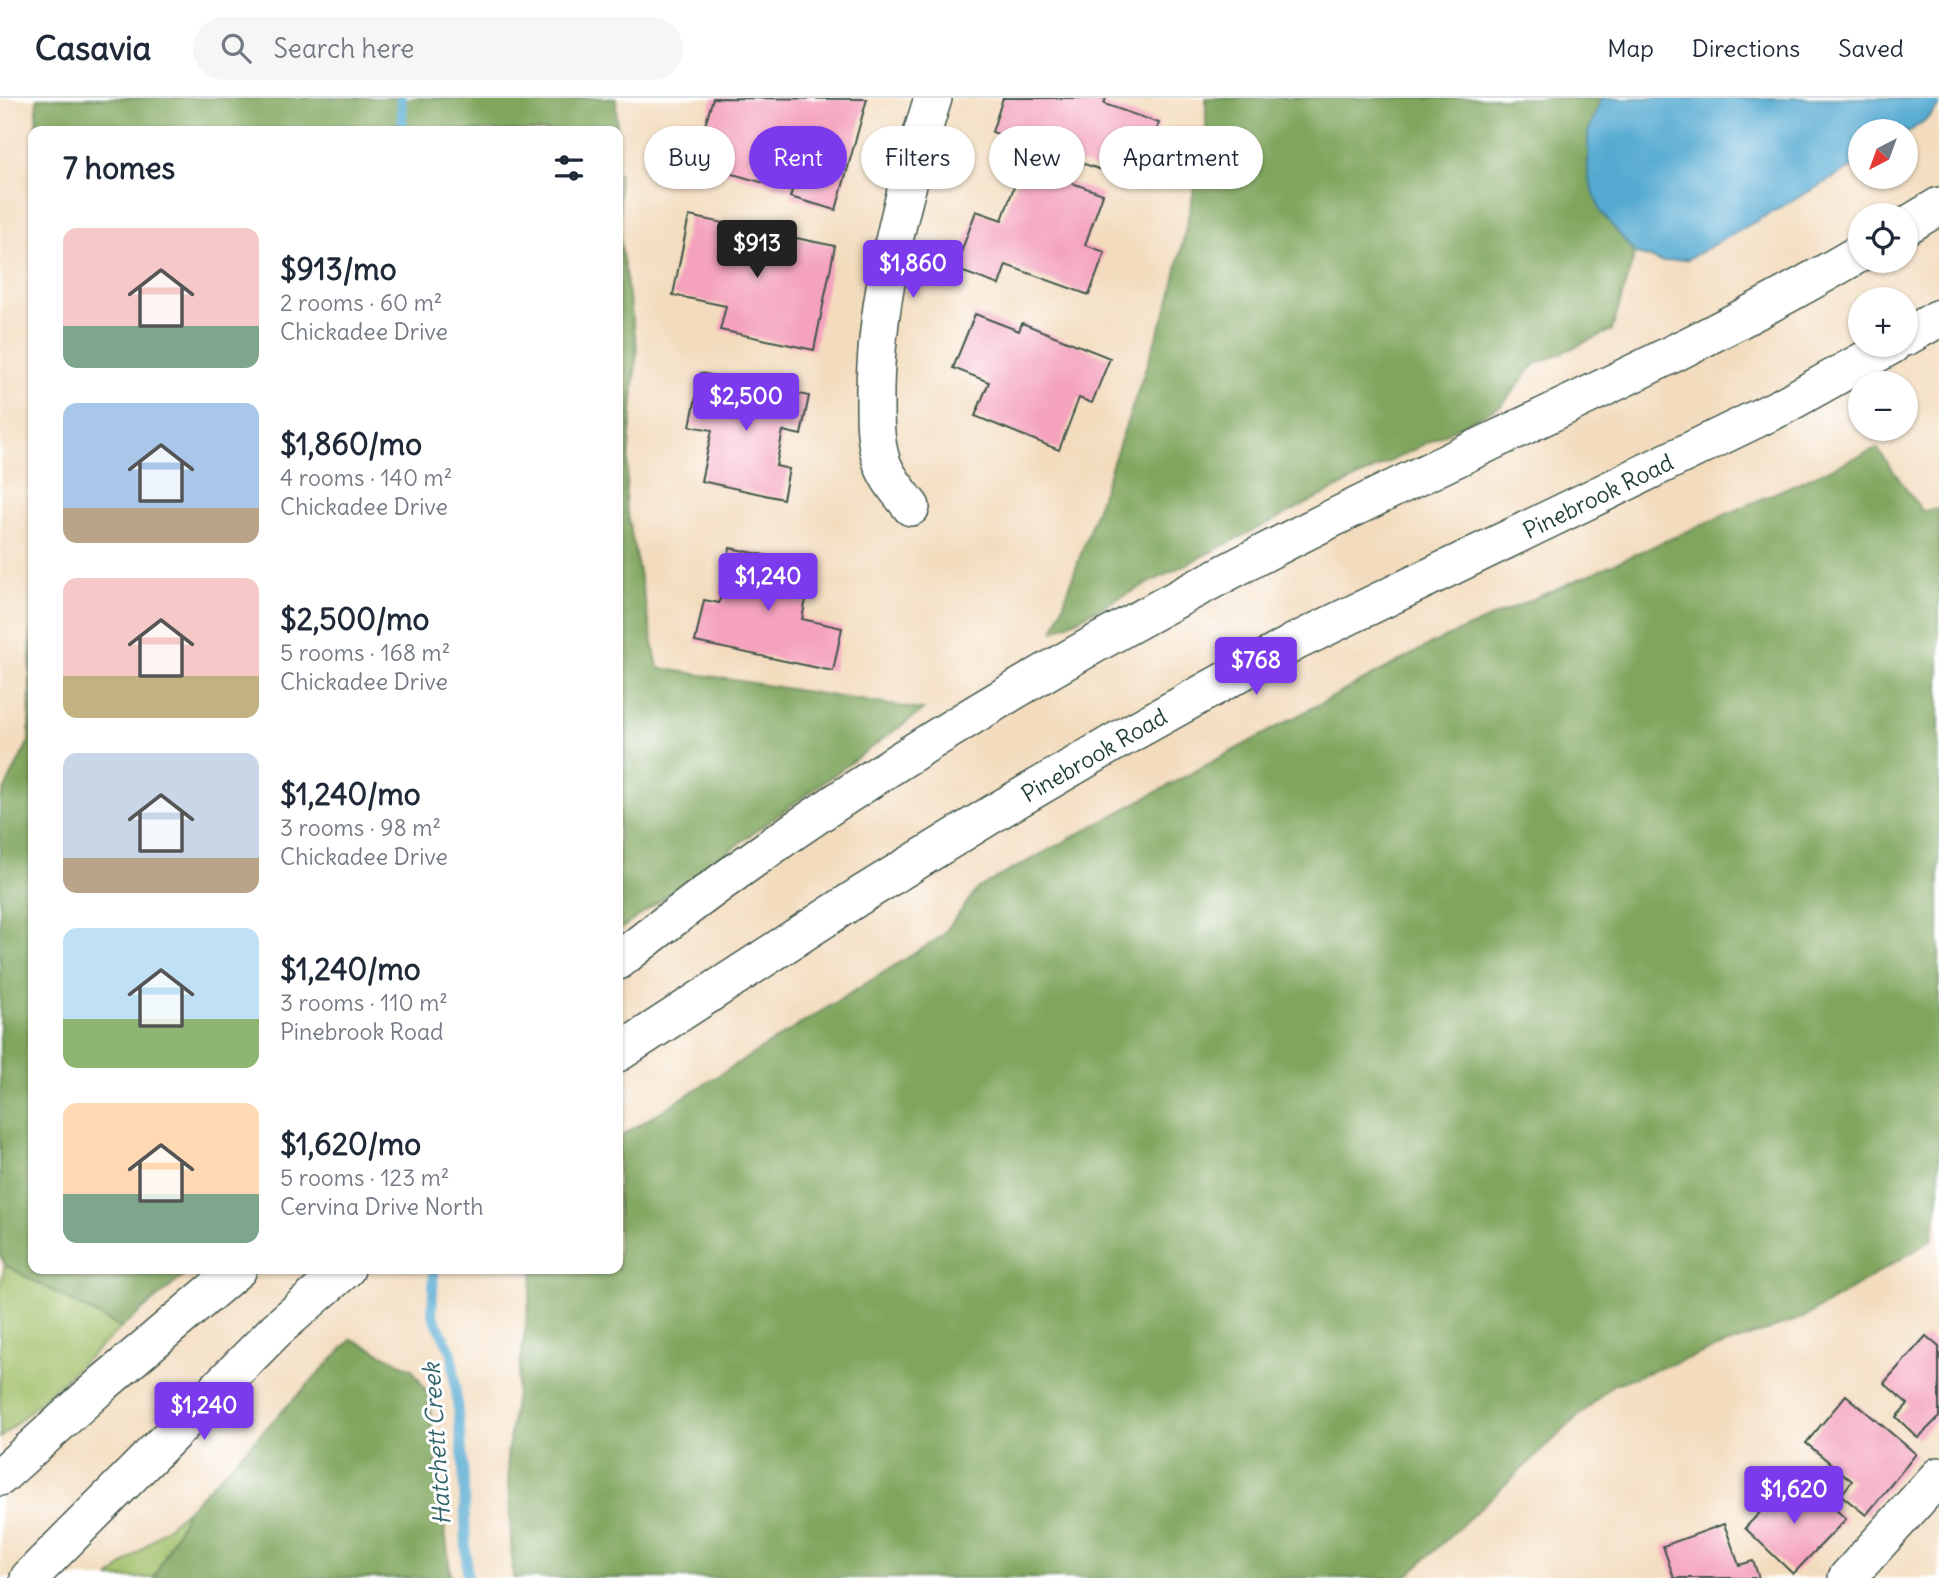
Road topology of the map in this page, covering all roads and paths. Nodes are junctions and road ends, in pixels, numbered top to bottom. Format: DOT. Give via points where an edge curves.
graph roads {
  1 [pos="933,98"];
  2 [pos="1939,206"];
  3 [pos="1918,219"];
  4 [pos="1848,260"];
  5 [pos="1939,318"];
  6 [pos="1918,330"];
  7 [pos="1871,357"];
  8 [pos="911,507"];
  9 [pos="623,957"];
  10 [pos="623,1049"];
  11 [pos="232,1274"];
  12 [pos="340,1274"];
  13 [pos="1939,1476"];
  14 [pos="0,1477"];
  15 [pos="29,1578"];
  16 [pos="1847,1578"];
  1 -- 8 [label="street" via="891,258 875,380 877,445 891,481"];
  2 -- 3 [label="street"];
  4 -- 9 [label="street" via="1630,376 1263,553 1085,649 847,793"];
  5 -- 6 [label="street"];
  7 -- 10 [label="street, Pinebrook Road" via="1781,407 1271,656 1115,742 861,895"];
  11 -- 14 [label="street"];
  12 -- 15 [label="street" via="277,1329"];
  13 -- 16 [label="street"];
}
